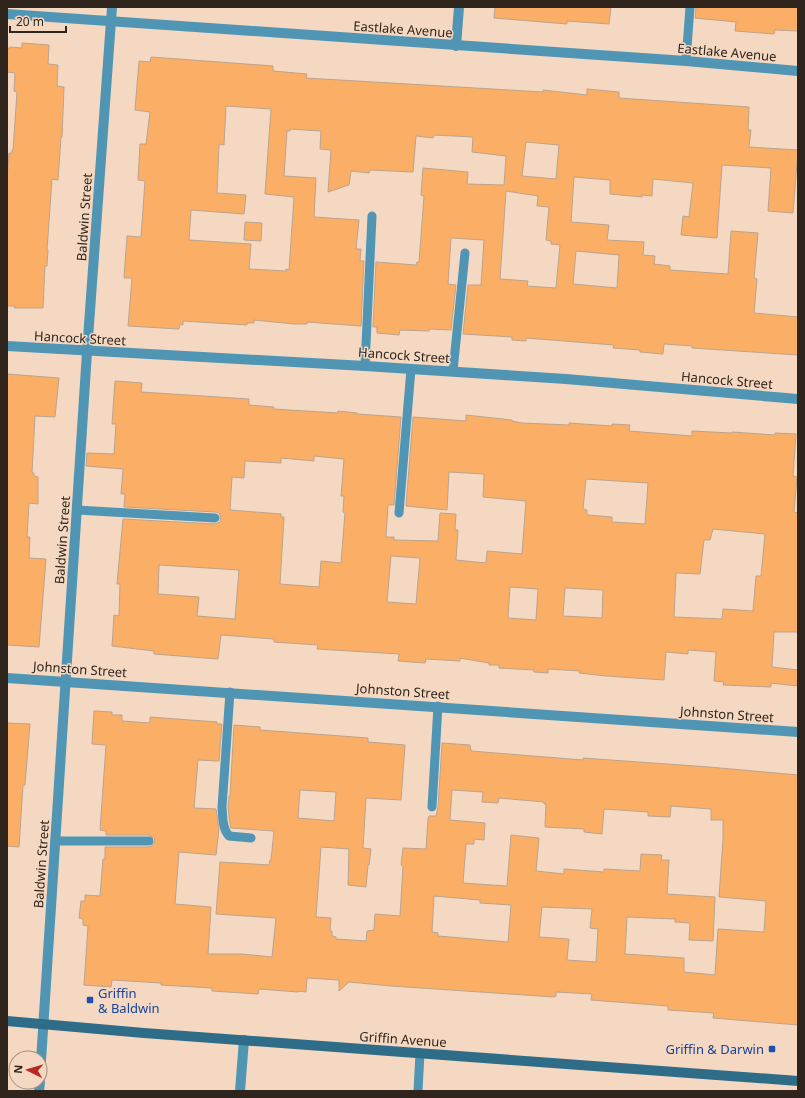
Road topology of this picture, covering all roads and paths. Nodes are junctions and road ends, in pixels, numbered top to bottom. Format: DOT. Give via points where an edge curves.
graph roads {
  1 [pos="112,7"];
  2 [pos="459,7"];
  3 [pos="690,7"];
  4 [pos="7,14"];
  5 [pos="111,22"];
  6 [pos="456,46"];
  7 [pos="686,61"];
  8 [pos="798,71"];
  9 [pos="372,216"];
  10 [pos="465,253"];
  11 [pos="7,346"];
  12 [pos="87,352"];
  13 [pos="364,366"];
  14 [pos="411,368"];
  15 [pos="453,371"];
  16 [pos="798,399"];
  17 [pos="77,510"];
  18 [pos="399,514"];
  19 [pos="215,518"];
  20 [pos="7,678"];
  21 [pos="66,681"];
  22 [pos="230,692"];
  23 [pos="438,706"];
  24 [pos="798,732"];
  25 [pos="432,806"];
  26 [pos="251,838"];
  27 [pos="56,841"];
  28 [pos="149,841"];
  29 [pos="7,1021"];
  30 [pos="44,1024"];
  31 [pos="244,1040"];
  32 [pos="42,1050"];
  33 [pos="420,1053"];
  34 [pos="798,1081"];
  35 [pos="240,1091"];
  36 [pos="418,1091"];
  1 -- 5 [label="street, Baldwin Street"];
  2 -- 6 [label="street"];
  3 -- 7 [label="lane"];
  4 -- 5 [label="street, Eastlake Avenue"];
  5 -- 6 [label="street, Eastlake Avenue"];
  5 -- 12 [label="street, Baldwin Street"];
  6 -- 7 [label="street, Eastlake Avenue"];
  7 -- 8 [label="street, Eastlake Avenue"];
  9 -- 13 [label="lane"];
  10 -- 15 [label="lane"];
  11 -- 12 [label="street, Hancock Street"];
  12 -- 13 [label="street, Hancock Street"];
  12 -- 17 [label="street, Baldwin Street"];
  13 -- 14 [label="street, Hancock Street"];
  14 -- 15 [label="street, Hancock Street"];
  14 -- 18 [label="lane"];
  15 -- 16 [label="street, Hancock Street"];
  17 -- 19 [label="lane"];
  17 -- 21 [label="street, Baldwin Street"];
  20 -- 21 [label="street, Johnston Street"];
  21 -- 22 [label="street, Johnston Street"];
  21 -- 27 [label="street, Baldwin Street"];
  22 -- 23 [label="street, Johnston Street"];
  22 -- 26 [label="lane" via="223,824 229,836"];
  23 -- 24 [label="street, Johnston Street"];
  23 -- 25 [label="lane"];
  27 -- 28 [label="lane"];
  27 -- 30 [label="street, Baldwin Street"];
  29 -- 30 [label="main road, Griffin Avenue"];
  30 -- 31 [label="main road, Griffin Avenue"];
  30 -- 32 [label="street, Baldwin Street"];
  31 -- 33 [label="main road, Griffin Avenue"];
  31 -- 35 [label="street"];
  33 -- 34 [label="main road, Griffin Avenue"];
  33 -- 36 [label="lane"];
}
